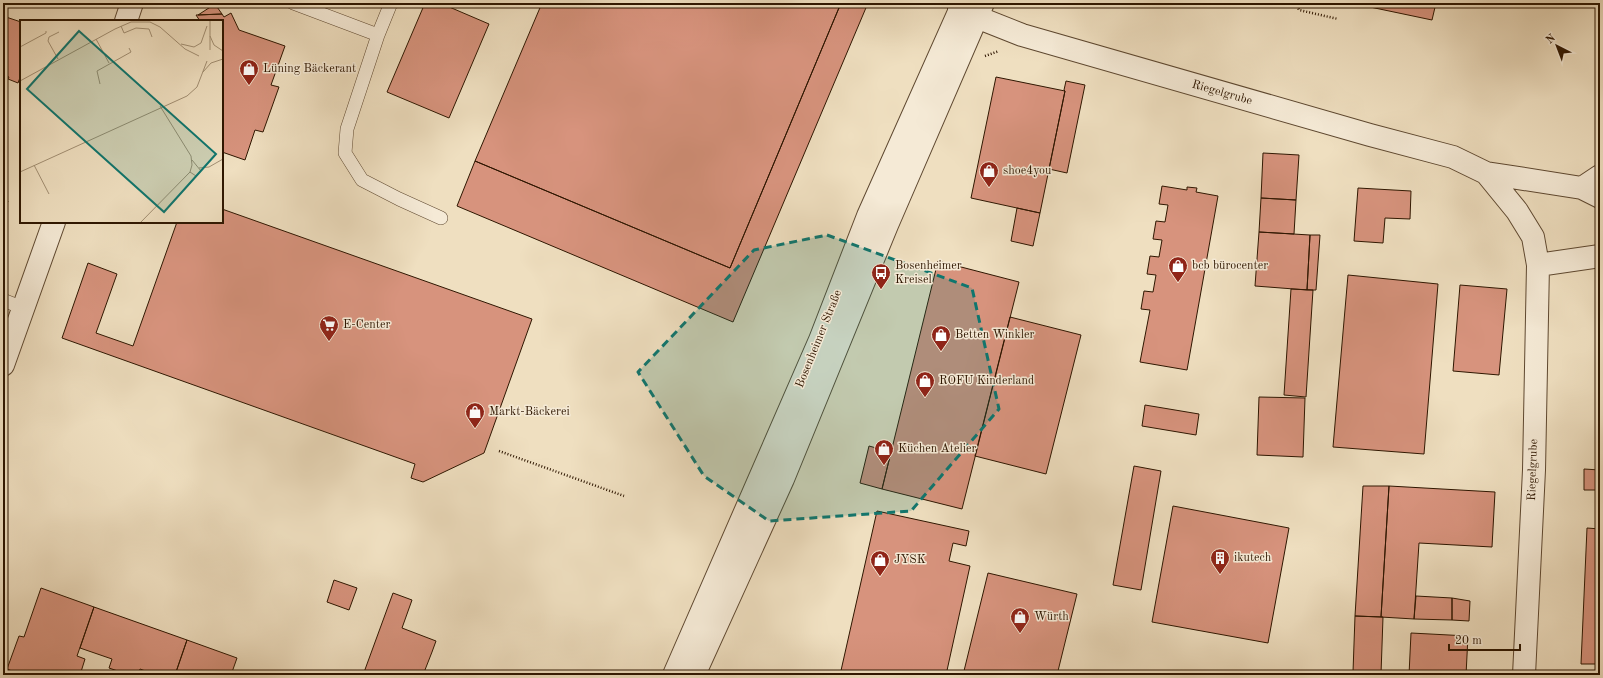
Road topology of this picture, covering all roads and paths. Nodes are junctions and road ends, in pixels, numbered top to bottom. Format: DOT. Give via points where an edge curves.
graph roads {
  1 [pos="132,3"];
  2 [pos="293,3"];
  3 [pos="391,3"];
  4 [pos="1296,3"];
  5 [pos="970,8"];
  6 [pos="1338,19"];
  7 [pos="126,20"];
  8 [pos="378,35"];
  9 [pos="1486,173"];
  10 [pos="1600,176"];
  11 [pos="1591,192"];
  12 [pos="442,218"];
  13 [pos="54,223"];
  14 [pos="1600,256"];
  15 [pos="1538,265"];
  16 [pos="3,300"];
  17 [pos="23,308"];
  18 [pos="3,365"];
  19 [pos="499,451"];
  20 [pos="624,496"];
  21 [pos="674,675"];
  22 [pos="694,675"];
  23 [pos="1524,675"];
  1 -- 7 [label="street"];
  2 -- 8 [label="lane"];
  3 -- 8 [label="lane"];
  4 -- 6 [label="path" via="1299,10"];
  5 -- 9 [label="street, Riegelgrube" via="1022,35 1453,157"];
  5 -- 21 [label="street, Bosenheimer Straße" via="868,216 820,340"];
  5 -- 22 [label="street, Bosenheimer Straße" via="887,225 782,479"];
  8 -- 12 [label="lane" via="347,130 345,153 362,180"];
  9 -- 11 [label="street, Riegelgrube"];
  9 -- 15 [label="street, Riegelgrube" via="1517,210 1533,237"];
  10 -- 11 [label="street"];
  13 -- 17 [label="street"];
  14 -- 15 [label="street"];
  15 -- 23 [label="street, Riegelgrube" via="1534,470"];
  16 -- 17 [label="lane"];
  17 -- 18 [label="street"];
  19 -- 20 [label="path"];
}
